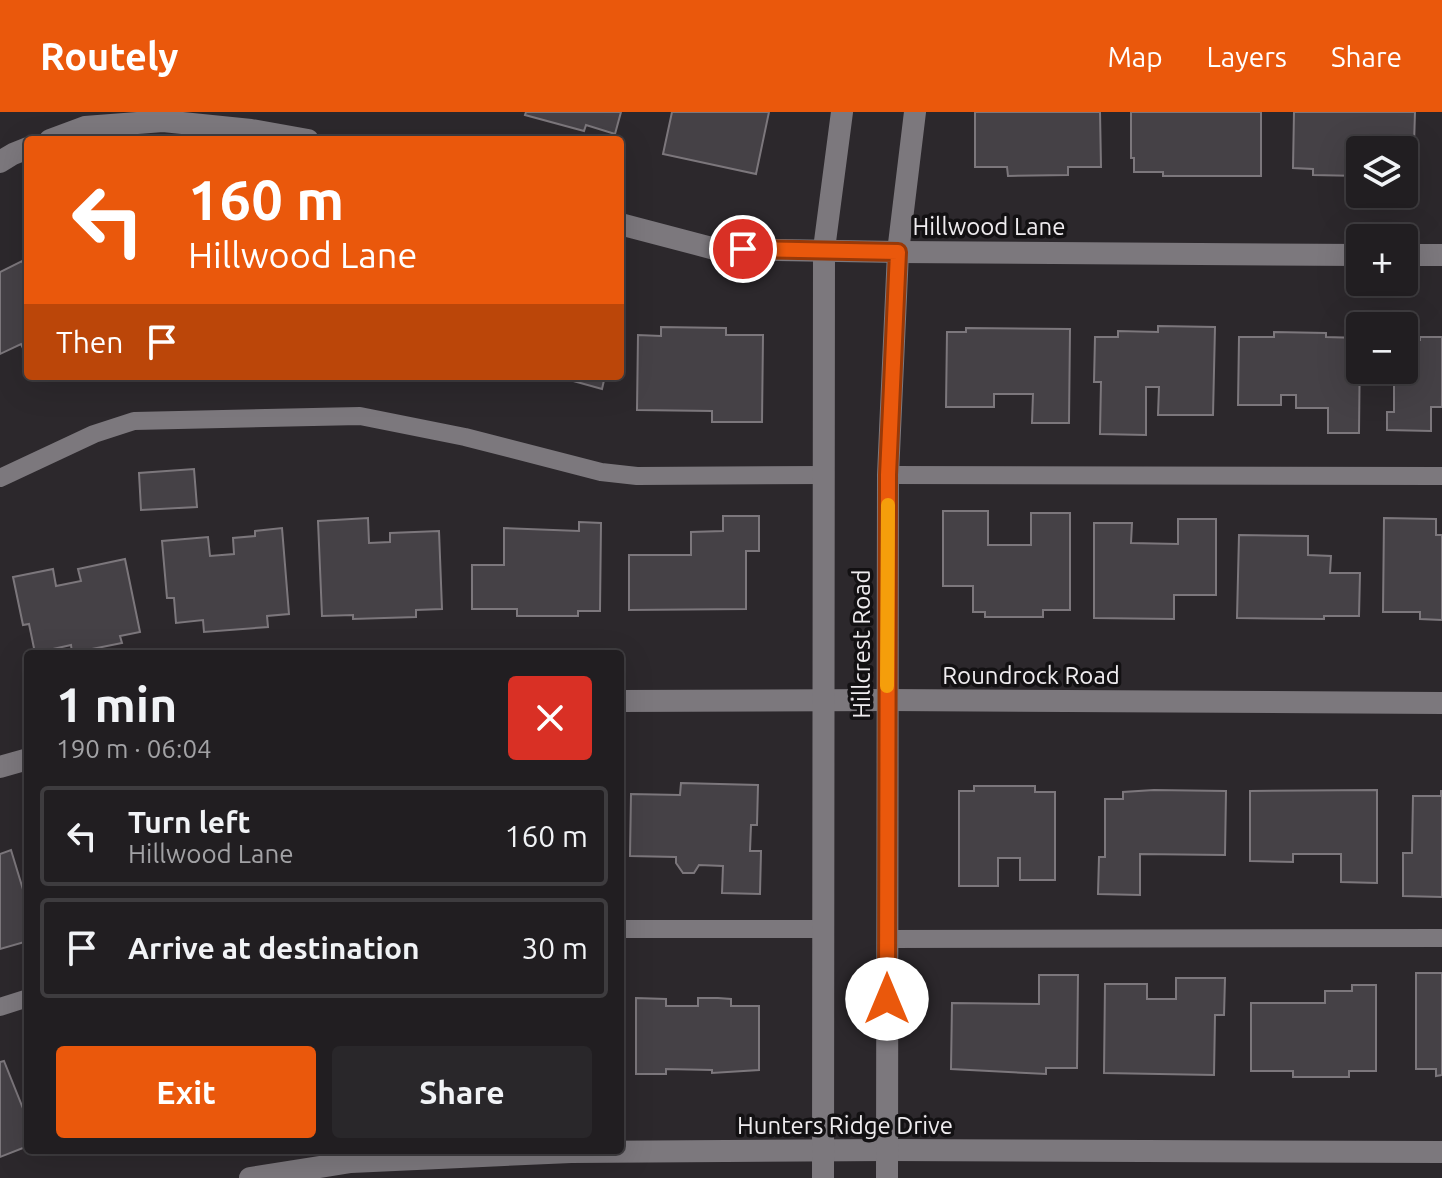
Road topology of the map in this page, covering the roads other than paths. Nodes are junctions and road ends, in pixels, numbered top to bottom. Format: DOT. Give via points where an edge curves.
graph roads {
  1 [pos="842,112"];
  2 [pos="915,112"];
  3 [pos="61,136"];
  4 [pos="285,136"];
  5 [pos="24,150"];
  6 [pos="0,162"];
  7 [pos="624,225"];
  8 [pos="824,249"];
  9 [pos="898,252"];
  10 [pos="1346,255"];
  11 [pos="1418,255"];
  12 [pos="1442,255"];
  13 [pos="824,475"];
  14 [pos="888,475"];
  15 [pos="1442,476"];
  16 [pos="0,478"];
  17 [pos="823,700"];
  18 [pos="887,700"];
  19 [pos="624,701"];
  20 [pos="1442,703"];
  21 [pos="24,760"];
  22 [pos="0,767"];
  23 [pos="624,929"];
  24 [pos="824,929"];
  25 [pos="1442,938"];
  26 [pos="887,939"];
  27 [pos="24,999"];
  28 [pos="0,1007"];
  29 [pos="887,1150"];
  30 [pos="823,1151"];
  31 [pos="624,1152"];
  32 [pos="1442,1152"];
  33 [pos="527,1154"];
  34 [pos="250,1178"];
  35 [pos="823,1178"];
  36 [pos="887,1178"];
  1 -- 8 [label="street, Hillcrest Road"];
  2 -- 9 [label="street, Hillcrest Road"];
  3 -- 4 [label="street" via="85,127 163,121"];
  5 -- 6 [label="street"];
  7 -- 8 [label="street, Hillwood Lane" via="715,249"];
  8 -- 9 [label="street, Hillwood Lane"];
  8 -- 13 [label="street, Hillcrest Road"];
  9 -- 10 [label="street, Hillwood Lane"];
  9 -- 14 [label="street, Hillcrest Road"];
  11 -- 12 [label="street"];
  13 -- 16 [label="lane" via="601,472 360,416 134,421"];
  13 -- 17 [label="street, Hillcrest Road"];
  14 -- 15 [label="lane"];
  14 -- 18 [label="street, Hillcrest Road"];
  17 -- 18 [label="street, Roundrock Road"];
  17 -- 19 [label="street, Roundrock Road"];
  17 -- 24 [label="street, Hillcrest Road"];
  18 -- 20 [label="street, Roundrock Road"];
  18 -- 26 [label="street, Hillcrest Road"];
  21 -- 22 [label="street"];
  23 -- 24 [label="lane"];
  24 -- 30 [label="street, Hillcrest Road"];
  25 -- 26 [label="lane"];
  26 -- 29 [label="street, Hillcrest Road"];
  27 -- 28 [label="lane"];
  29 -- 30 [label="street, Hunters Ridge Drive"];
  29 -- 32 [label="street, Hunters Ridge Drive"];
  29 -- 36 [label="street, Hillcrest Road"];
  30 -- 31 [label="street, Hunters Ridge Drive"];
  30 -- 35 [label="street, Hillcrest Road"];
  33 -- 34 [label="street, Hunters Ridge Drive" via="351,1162"];
}
